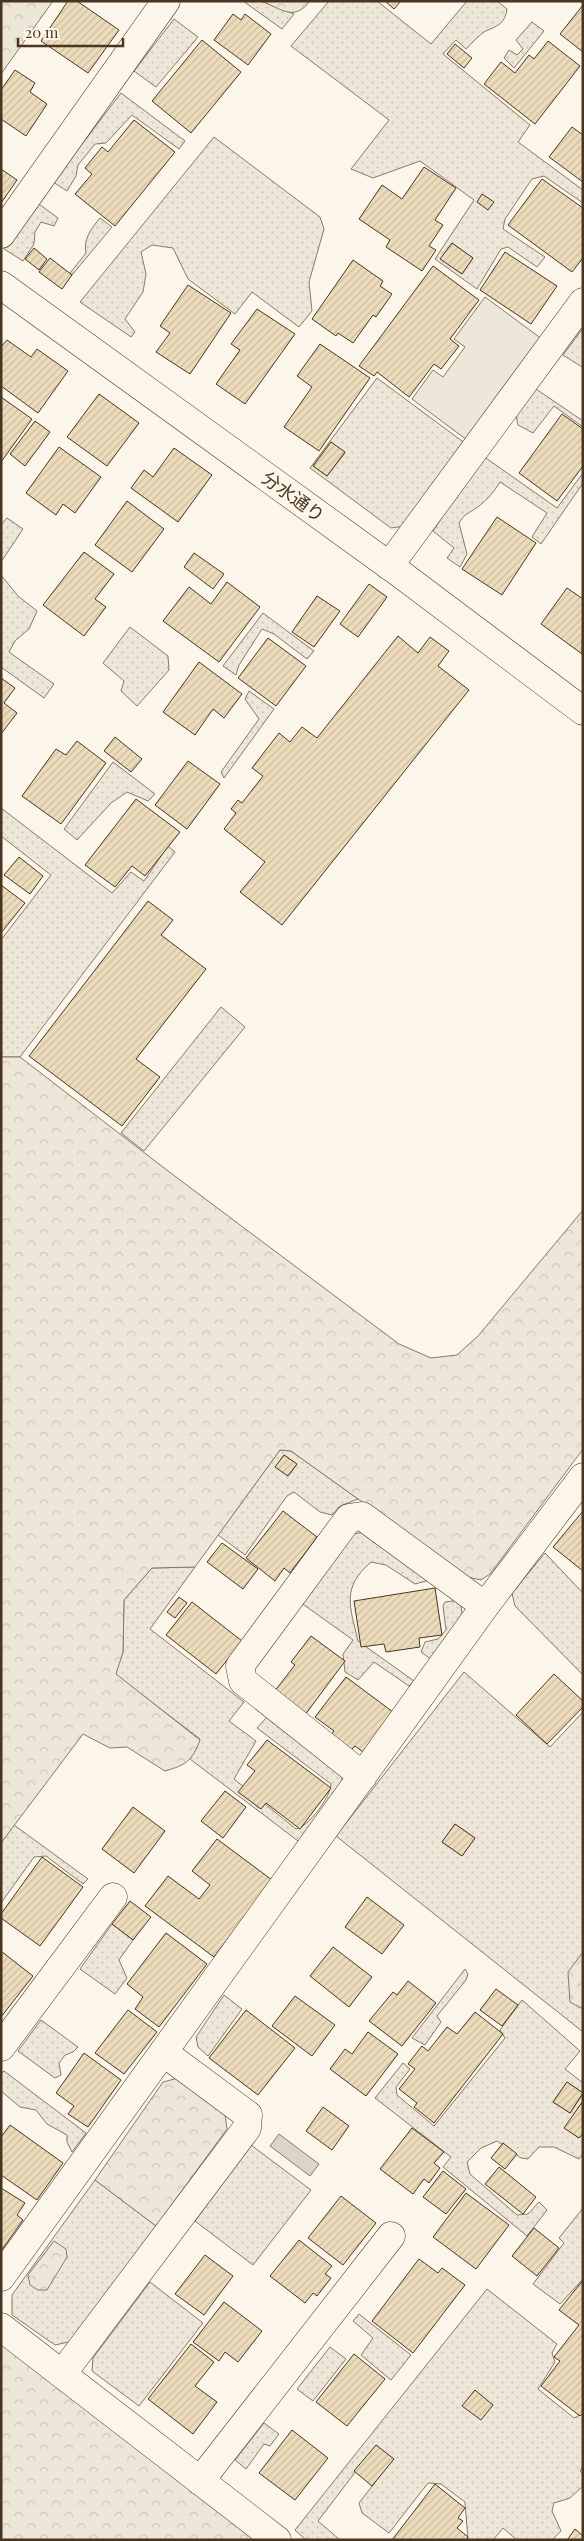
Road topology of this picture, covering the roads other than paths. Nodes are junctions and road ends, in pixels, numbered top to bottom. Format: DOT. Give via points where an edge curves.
graph roads {
  1 [pos="166,1"];
  2 [pos="1,234"];
  3 [pos="2,286"];
  4 [pos="583,302"];
  5 [pos="389,566"];
  6 [pos="583,711"];
  7 [pos="583,1476"];
  8 [pos="485,1606"];
  9 [pos="363,1776"];
  10 [pos="113,1897"];
  11 [pos="1,2047"];
  12 [pos="163,2052"];
  13 [pos="391,2236"];
  14 [pos="1,2277"];
  15 [pos="1,2327"];
  16 [pos="62,2374"];
  17 [pos="200,2481"];
  18 [pos="277,2540"];
  1 -- 2 [label="street"];
  3 -- 5 [label="street, 分水通り"];
  4 -- 5 [label="street"];
  5 -- 6 [label="street, 分水通り"];
  7 -- 8 [label="street"];
  8 -- 9 [label="street"];
  8 -- 9 [label="street" via="362,1516 349,1518 240,1666 243,1681"];
  9 -- 12 [label="street"];
  10 -- 11 [label="street"];
  12 -- 14 [label="street"];
  12 -- 16 [label="street" via="248,2116 247,2128"];
  13 -- 17 [label="street"];
  15 -- 16 [label="street"];
  16 -- 17 [label="street"];
  17 -- 18 [label="street"];
}
